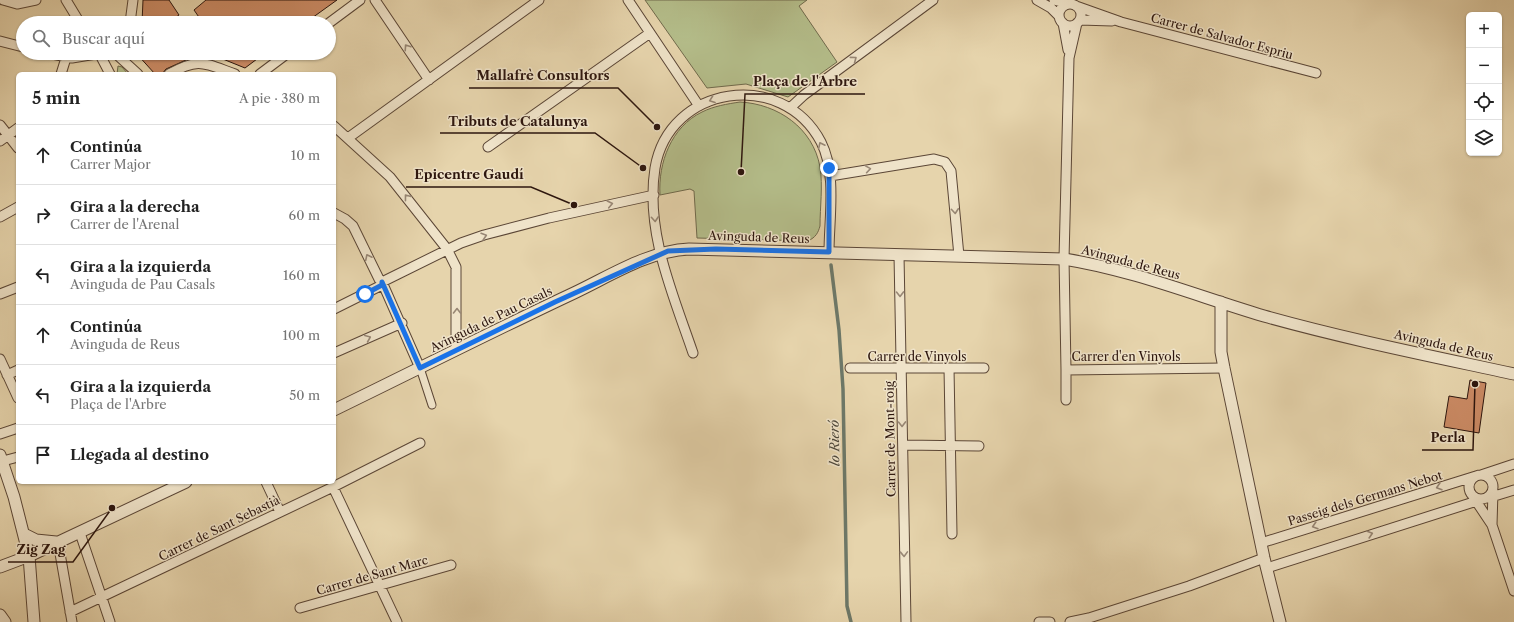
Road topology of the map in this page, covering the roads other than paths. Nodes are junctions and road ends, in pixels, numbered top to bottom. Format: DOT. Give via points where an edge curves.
graph roads {
  1 [pos="3,0"];
  2 [pos="36,0"];
  3 [pos="66,0"];
  4 [pos="133,0"];
  5 [pos="360,0"];
  6 [pos="375,0"];
  7 [pos="538,0"];
  8 [pos="628,0"];
  9 [pos="933,0"];
  10 [pos="1037,0"];
  11 [pos="1054,0"];
  12 [pos="1072,5"];
  13 [pos="76,16"];
  14 [pos="131,16"];
  15 [pos="336,18"];
  16 [pos="1061,20"];
  17 [pos="1078,21"];
  18 [pos="1121,22"];
  19 [pos="650,33"];
  20 [pos="0,41"];
  21 [pos="16,45"];
  22 [pos="1069,58"];
  23 [pos="65,60"];
  24 [pos="103,60"];
  25 [pos="123,60"];
  26 [pos="279,60"];
  27 [pos="62,72"];
  28 [pos="109,72"];
  29 [pos="136,72"];
  30 [pos="173,72"];
  31 [pos="229,72"];
  32 [pos="263,72"];
  33 [pos="1316,73"];
  34 [pos="429,80"];
  35 [pos="698,106"];
  36 [pos="790,108"];
  37 [pos="0,125"];
  38 [pos="336,128"];
  39 [pos="16,130"];
  40 [pos="8,136"];
  41 [pos="348,138"];
  42 [pos="0,141"];
  43 [pos="16,146"];
  44 [pos="488,147"];
  45 [pos="830,176"];
  46 [pos="654,195"];
  47 [pos="16,208"];
  48 [pos="336,214"];
  49 [pos="0,217"];
  50 [pos="447,249"];
  51 [pos="829,252"];
  52 [pos="660,253"];
  53 [pos="899,255"];
  54 [pos="959,256"];
  55 [pos="1064,259"];
  56 [pos="382,282"];
  57 [pos="16,287"];
  58 [pos="0,294"];
  59 [pos="1221,302"];
  60 [pos="336,308"];
  61 [pos="402,323"];
  62 [pos="456,350"];
  63 [pos="336,351"];
  64 [pos="693,353"];
  65 [pos="0,359"];
  66 [pos="420,368"];
  67 [pos="850,368"];
  68 [pos="901,368"];
  69 [pos="949,368"];
  70 [pos="984,368"];
  71 [pos="1224,368"];
  72 [pos="1066,370"];
  73 [pos="16,371"];
  74 [pos="1514,374"];
  75 [pos="7,375"];
  76 [pos="16,394"];
  77 [pos="1066,400"];
  78 [pos="432,405"];
  79 [pos="336,409"];
  80 [pos="16,429"];
  81 [pos="0,434"];
  82 [pos="420,443"];
  83 [pos="903,445"];
  84 [pos="950,445"];
  85 [pos="979,446"];
  86 [pos="16,457"];
  87 [pos="2,458"];
  88 [pos="1514,464"];
  89 [pos="1478,476"];
  90 [pos="182,484"];
  91 [pos="267,484"];
  92 [pos="333,487"];
  93 [pos="1514,490"];
  94 [pos="1484,497"];
  95 [pos="280,512"];
  96 [pos="1492,525"];
  97 [pos="80,533"];
  98 [pos="24,534"];
  99 [pos="952,534"];
  100 [pos="58,542"];
  101 [pos="1261,543"];
  102 [pos="29,556"];
  103 [pos="1265,563"];
  104 [pos="451,565"];
  105 [pos="0,567"];
  106 [pos="379,586"];
  107 [pos="1514,591"];
  108 [pos="102,598"];
  109 [pos="300,608"];
  110 [pos="70,612"];
  111 [pos="0,615"];
  112 [pos="5,622"];
  113 [pos="34,622"];
  114 [pos="72,622"];
  115 [pos="110,622"];
  116 [pos="397,622"];
  117 [pos="906,622"];
  118 [pos="1039,622"];
  119 [pos="1050,622"];
  120 [pos="1070,622"];
  121 [pos="1280,622"];
  1 -- 2 [label="street" via="17,4"];
  3 -- 13 [label="street"];
  4 -- 14 [label="street"];
  5 -- 15 [label="street"];
  34 -- 6 [label="street, one-way"];
  7 -- 34 [label="street"];
  8 -- 19 [label="street"];
  36 -- 9 [label="street, one-way"];
  10 -- 16 [label="street" via="1051,8"];
  11 -- 12 [label="street, Carrer de Salvador Espriu"];
  12 -- 16 [label="street" via="1061,8"];
  12 -- 17 [label="street" via="1081,14"];
  12 -- 18 [label="street, Carrer de Salvador Espriu"];
  16 -- 17 [label="street" via="1068,26"];
  16 -- 22 [label="street"];
  17 -- 18 [label="street, Carrer de Salvador Espriu"];
  17 -- 22 [label="street"];
  18 -- 33 [label="street, Carrer de Salvador Espriu"];
  19 -- 35 [label="street"];
  19 -- 44 [label="street"];
  20 -- 21 [label="street"];
  22 -- 55 [label="street, Carrer d'en Vinyols"];
  23 -- 27 [label="street"];
  24 -- 28 [label="street"];
  25 -- 29 [label="street"];
  26 -- 32 [label="street"];
  30 -- 31 [label="street" via="197,62"];
  34 -- 41 [label="street"];
  36 -- 35 [label="street, one-way" via="766,98 749,95 723,96"];
  35 -- 46 [label="street" via="678,122 663,144 655,168"];
  45 -- 36 [label="street, one-way" via="826,155 816,134"];
  37 -- 40 [label="street"];
  38 -- 41 [label="street"];
  39 -- 40 [label="street"];
  40 -- 42 [label="street"];
  40 -- 43 [label="street"];
  50 -- 41 [label="street, one-way" via="390,177"];
  45 -- 51 [label="street"];
  45 -- 54 [label="street, one-way" via="934,159 945,162 951,171"];
  50 -- 46 [label="street, one-way" via="484,235"];
  46 -- 52 [label="street, one-way"];
  47 -- 49 [label="street"];
  56 -- 48 [label="street, one-way" via="353,226"];
  50 -- 56 [label="street"];
  62 -- 50 [label="street, one-way" via="457,271"];
  51 -- 52 [label="street, Avinguda de Reus" via="709,249"];
  51 -- 53 [label="street, Avinguda de Reus"];
  52 -- 62 [label="street, Avinguda de Pau Casals"];
  52 -- 64 [label="street"];
  53 -- 54 [label="street, Avinguda de Reus"];
  53 -- 68 [label="street, Carrer de Mont-roig, one-way"];
  54 -- 55 [label="street, Avinguda de Reus"];
  55 -- 59 [label="street, Avinguda de Reus" via="1138,275"];
  55 -- 72 [label="street, Carrer d'en Vinyols"];
  56 -- 60 [label="street" via="382,285"];
  56 -- 61 [label="street"];
  57 -- 58 [label="street"];
  59 -- 71 [label="street" via="1221,352"];
  59 -- 74 [label="street, Avinguda de Reus" via="1296,325"];
  63 -- 61 [label="street, one-way"];
  61 -- 66 [label="street"];
  62 -- 66 [label="street, Avinguda de Pau Casals"];
  65 -- 75 [label="street"];
  66 -- 78 [label="street"];
  66 -- 79 [label="street, Avinguda de Pau Casals"];
  67 -- 68 [label="street, Carrer de Vinyols"];
  68 -- 69 [label="street, Carrer de Vinyols"];
  68 -- 83 [label="street, Carrer de Mont-roig, one-way"];
  69 -- 70 [label="street, Carrer de Vinyols"];
  69 -- 84 [label="street"];
  71 -- 72 [label="street, Carrer d'en Vinyols"];
  71 -- 101 [label="street"];
  72 -- 77 [label="street"];
  73 -- 75 [label="street"];
  75 -- 76 [label="street"];
  80 -- 81 [label="street"];
  82 -- 92 [label="street, Carrer de Sant Sebastià"];
  83 -- 84 [label="street"];
  83 -- 117 [label="street, Carrer de Mont-roig, one-way"];
  84 -- 85 [label="street"];
  84 -- 99 [label="street"];
  86 -- 87 [label="street"];
  87 -- 98 [label="street"];
  88 -- 89 [label="street, Passeig dels Germans Nebot"];
  89 -- 94 [label="street" via="1491,480"];
  89 -- 94 [label="street" via="1469,486"];
  89 -- 101 [label="street, Passeig dels Germans Nebot, one-way"];
  90 -- 97 [label="street"];
  91 -- 95 [label="street"];
  92 -- 95 [label="street, Carrer de Sant Sebastià"];
  92 -- 106 [label="street"];
  93 -- 94 [label="street"];
  94 -- 96 [label="street"];
  94 -- 96 [label="street"];
  103 -- 94 [label="street, one-way"];
  95 -- 108 [label="street, Carrer de Sant Sebastià"];
  96 -- 107 [label="street"];
  97 -- 100 [label="street"];
  97 -- 108 [label="street"];
  98 -- 100 [label="street" via="40,542"];
  98 -- 102 [label="street"];
  100 -- 102 [label="street"];
  100 -- 110 [label="street"];
  101 -- 103 [label="street"];
  102 -- 105 [label="street"];
  102 -- 113 [label="street"];
  103 -- 120 [label="street"];
  103 -- 121 [label="street"];
  104 -- 106 [label="street, Carrer de Sant Marc"];
  106 -- 109 [label="street, Carrer de Sant Marc"];
  106 -- 116 [label="street"];
  108 -- 110 [label="street, Carrer de Sant Sebastià"];
  108 -- 115 [label="street"];
  110 -- 114 [label="street"];
  111 -- 112 [label="street"];
  118 -- 119 [label="street"];
}
